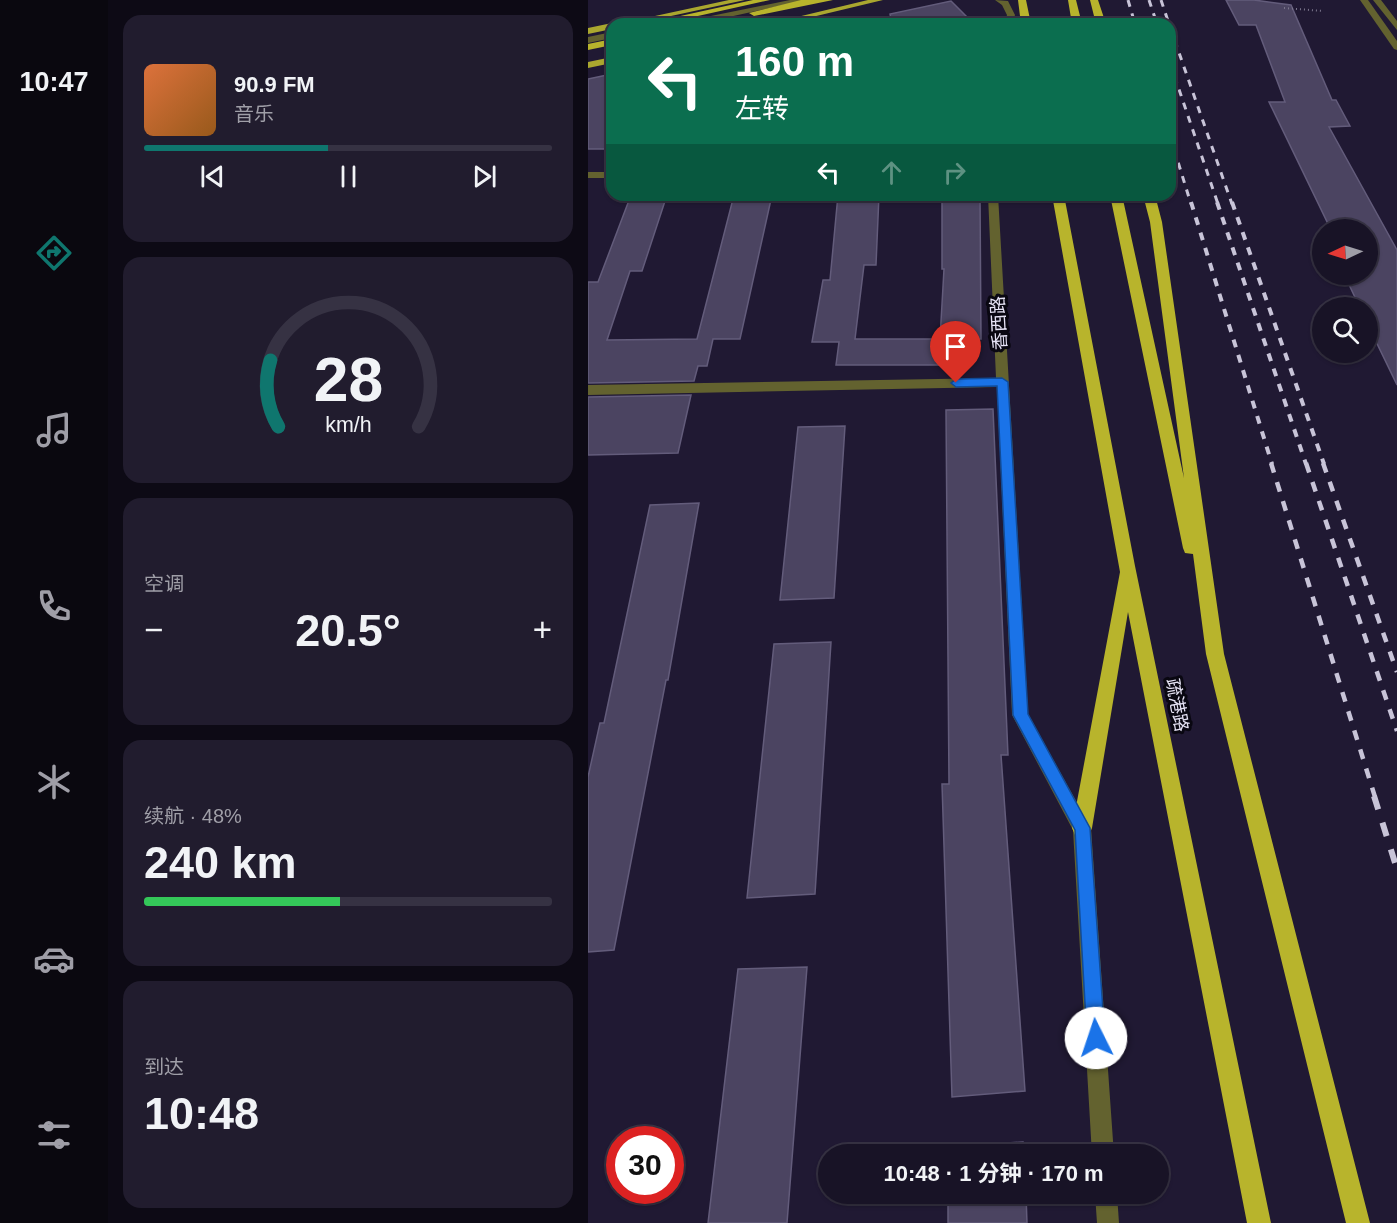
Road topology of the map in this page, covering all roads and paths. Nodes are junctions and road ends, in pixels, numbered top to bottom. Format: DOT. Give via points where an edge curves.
graph roads {
  1 [pos="741,0"];
  2 [pos="766,0"];
  3 [pos="778,0"];
  4 [pos="802,0"];
  5 [pos="813,0"];
  6 [pos="829,0"];
  7 [pos="879,0"];
  8 [pos="999,0"];
  9 [pos="1022,0"];
  10 [pos="1072,0"];
  11 [pos="1094,0"];
  12 [pos="1356,0"];
  13 [pos="1377,0"];
  14 [pos="1366,3"];
  15 [pos="790,5"];
  16 [pos="1284,8"];
  17 [pos="1323,11"];
  18 [pos="652,18"];
  19 [pos="678,18"];
  20 [pos="692,18"];
  21 [pos="714,18"];
  22 [pos="728,18"];
  23 [pos="799,18"];
  24 [pos="1010,18"];
  25 [pos="1025,18"];
  26 [pos="1076,18"];
  27 [pos="1099,18"];
  28 [pos="606,27"];
  29 [pos="1397,27"];
  30 [pos="588,31"];
  31 [pos="606,38"];
  32 [pos="588,42"];
  33 [pos="1397,47"];
  34 [pos="606,61"];
  35 [pos="588,65"];
  36 [pos="588,175"];
  37 [pos="606,175"];
  38 [pos="993,201"];
  39 [pos="1059,201"];
  40 [pos="1117,201"];
  41 [pos="1151,201"];
  42 [pos="1002,382"];
  43 [pos="588,390"];
  44 [pos="1127,566"];
  45 [pos="1215,654"];
  46 [pos="1082,828"];
  47 [pos="1102,1144"];
  48 [pos="1107,1204"];
  49 [pos="1108,1223"];
  50 [pos="1259,1223"];
  51 [pos="1358,1223"];
  1 -- 18 [label="main road"];
  2 -- 19 [label="highway"];
  3 -- 20 [label="street"];
  4 -- 21 [label="street"];
  5 -- 15 [label="highway"];
  6 -- 15 [label="highway"];
  7 -- 23 [label="main road"];
  8 -- 24 [label="street" via="1005,3"];
  9 -- 25 [label="highway"];
  10 -- 26 [label="highway"];
  11 -- 27 [label="highway"];
  12 -- 14 [label="street"];
  13 -- 29 [label="street"];
  14 -- 33 [label="street"];
  15 -- 22 [label="highway"];
  16 -- 17 [label="path"];
  28 -- 30 [label="main road"];
  31 -- 32 [label="highway"];
  34 -- 35 [label="main road"];
  36 -- 37 [label="street"];
  38 -- 42 [label="street, 香西路"];
  39 -- 44 [label="highway, 疏港路"];
  40 -- 45 [label="highway"];
  41 -- 45 [label="highway"];
  42 -- 43 [label="street"];
  42 -- 46 [label="street, 香西路" via="1020,715"];
  44 -- 46 [label="highway"];
  44 -- 50 [label="highway, 疏港路"];
  45 -- 51 [label="highway"];
  46 -- 47 [label="street, 香西路"];
  48 -- 49 [label="street"];
}
